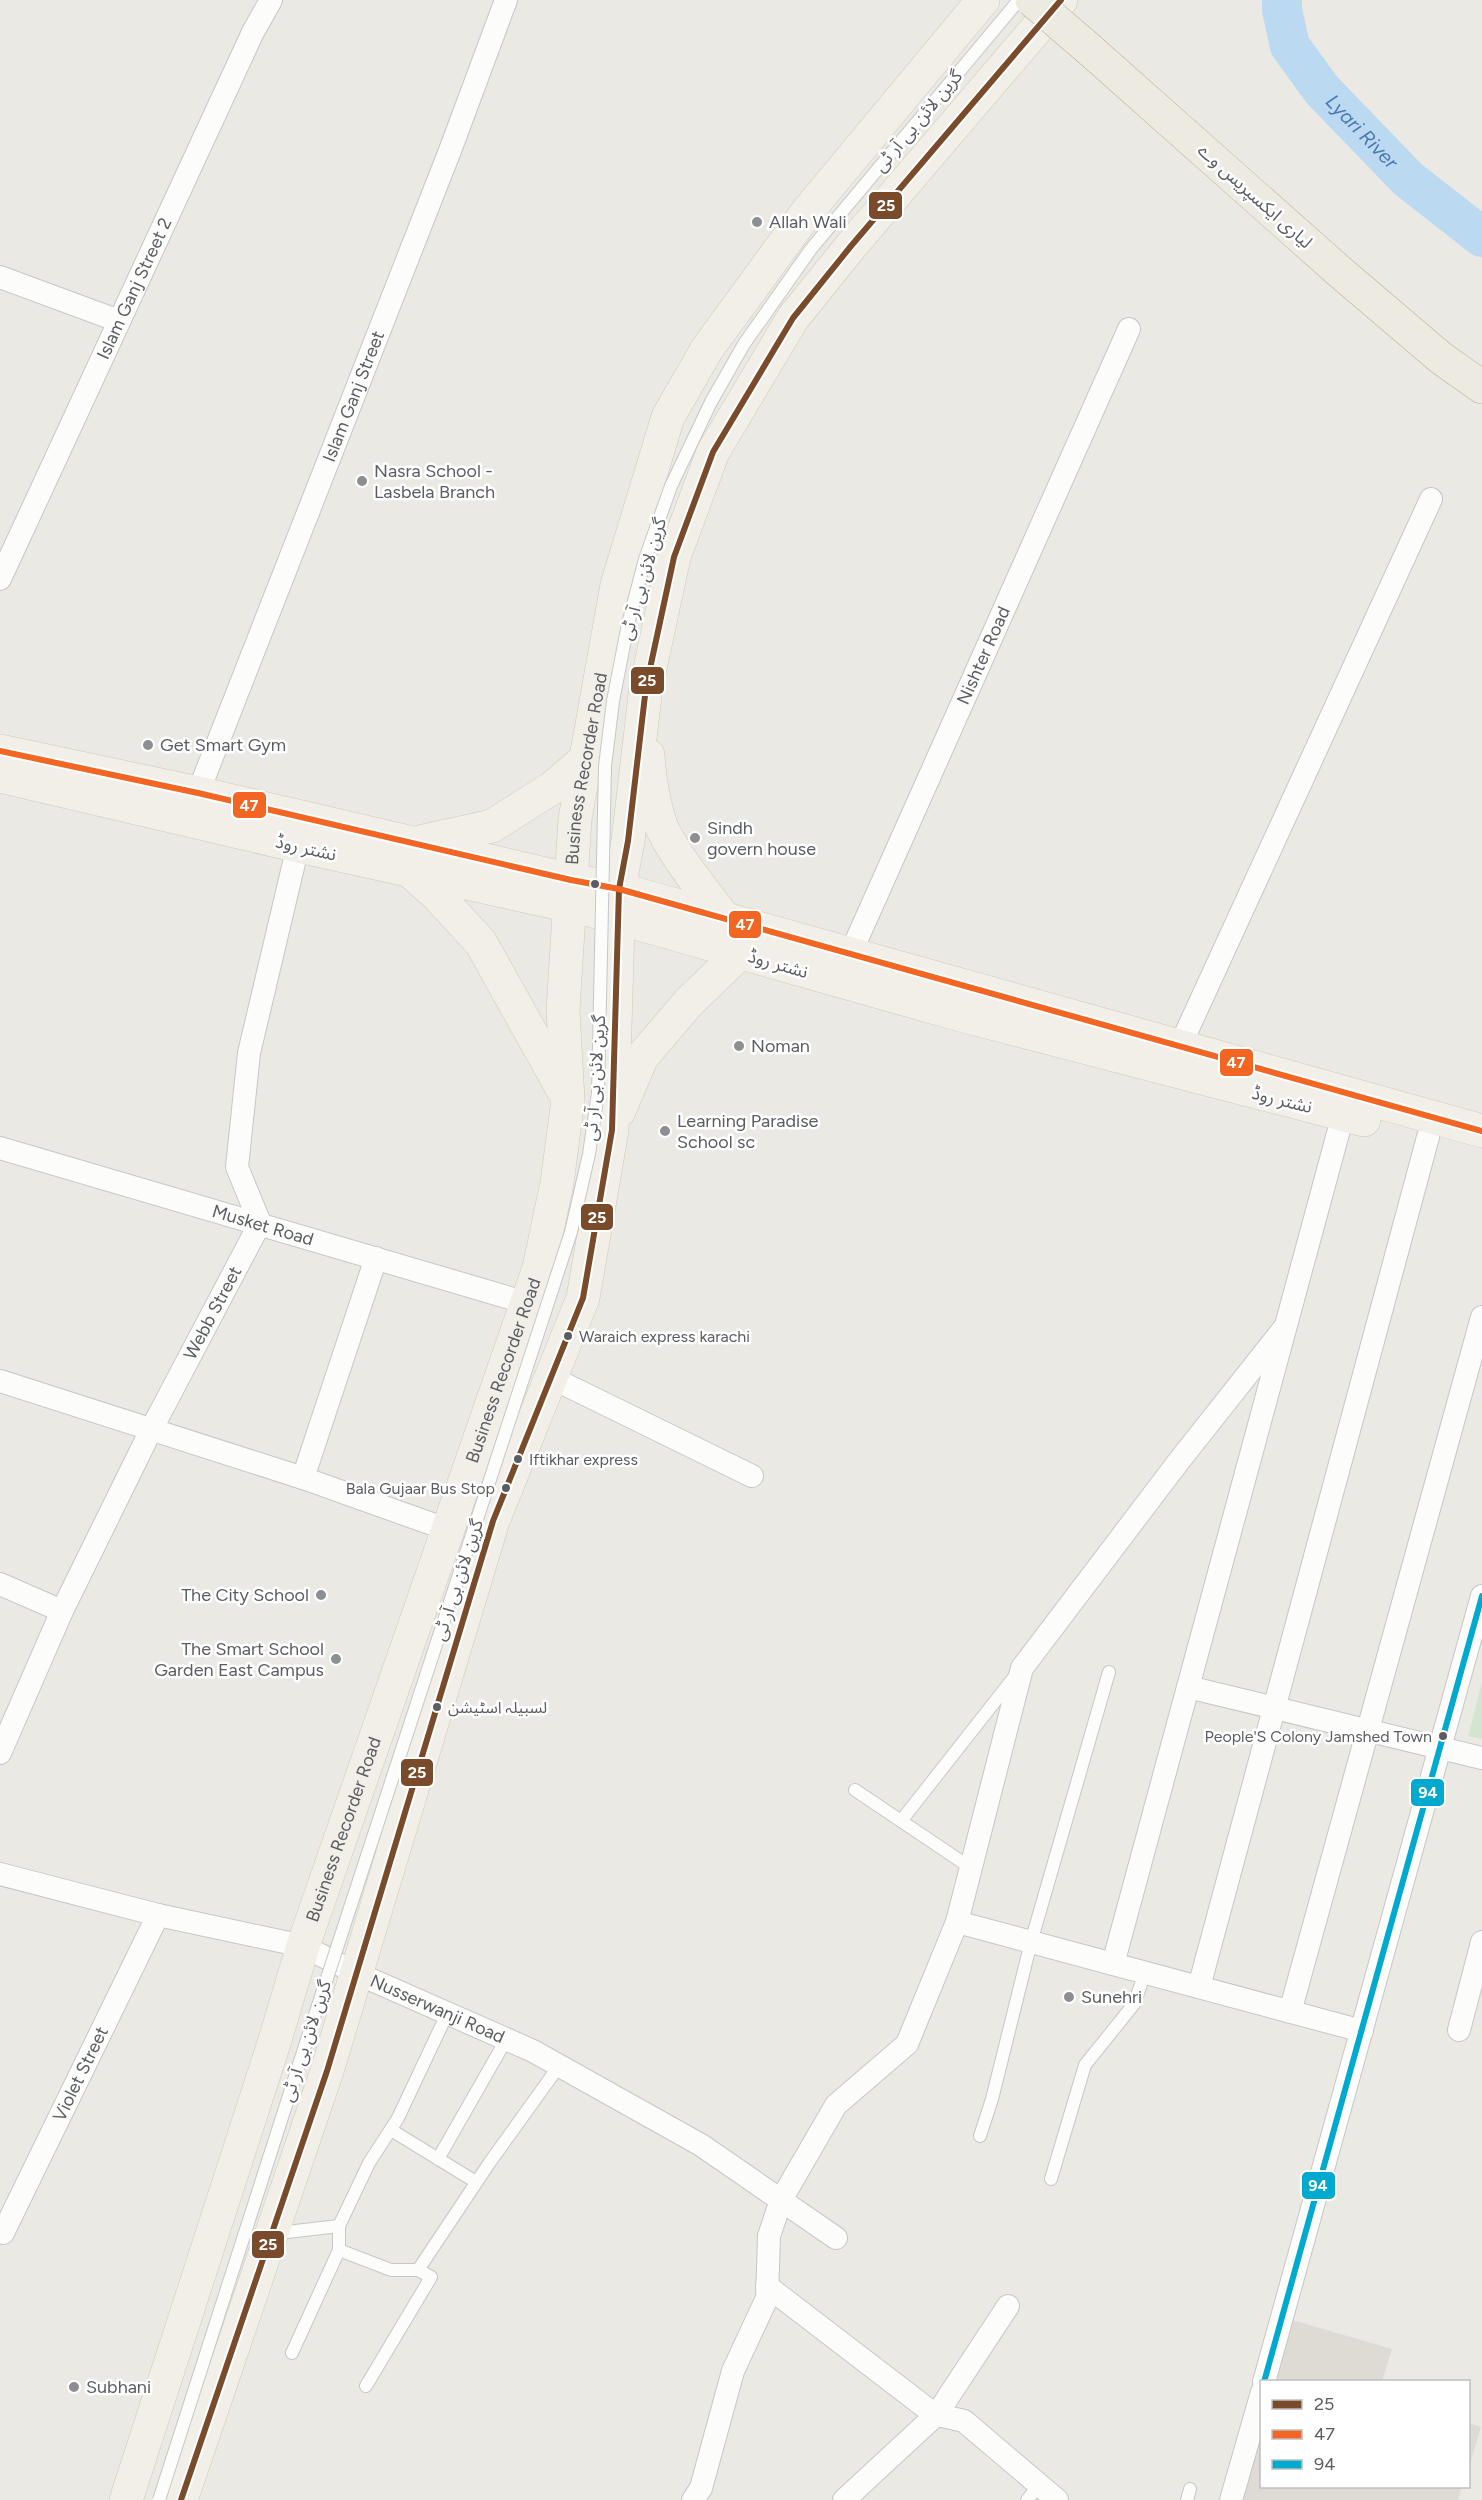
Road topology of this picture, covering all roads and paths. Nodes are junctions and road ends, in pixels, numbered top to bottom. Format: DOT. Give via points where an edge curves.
graph roads {
  1 [pos="271,0"];
  2 [pos="506,0"];
  3 [pos="1019,0"];
  4 [pos="1032,0"];
  5 [pos="1061,0"];
  6 [pos="977,8"];
  7 [pos="0,277"];
  8 [pos="119,321"];
  9 [pos="1129,329"];
  10 [pos="1482,387"];
  11 [pos="1431,499"];
  12 [pos="0,579"];
  13 [pos="645,687"];
  14 [pos="0,751"];
  15 [pos="586,759"];
  16 [pos="0,776"];
  17 [pos="198,793"];
  18 [pos="298,846"];
  19 [pos="411,857"];
  20 [pos="570,893"];
  21 [pos="619,904"];
  22 [pos="725,919"];
  23 [pos="740,953"];
  24 [pos="844,968"];
  25 [pos="1174,1058"];
  26 [pos="568,1100"];
  27 [pos="1343,1115"];
  28 [pos="612,1130"];
  29 [pos="1482,1131"];
  30 [pos="1428,1137"];
  31 [pos="0,1148"];
  32 [pos="1482,1151"];
  33 [pos="260,1223"];
  34 [pos="376,1258"];
  35 [pos="527,1303"];
  36 [pos="1482,1317"];
  37 [pos="1285,1327"];
  38 [pos="552,1378"];
  39 [pos="0,1381"];
  40 [pos="151,1430"];
  41 [pos="752,1476"];
  42 [pos="303,1478"];
  43 [pos="449,1530"];
  44 [pos="0,1584"];
  45 [pos="1482,1596"];
  46 [pos="62,1611"];
  47 [pos="1022,1668"];
  48 [pos="1109,1672"];
  49 [pos="1188,1687"];
  50 [pos="1274,1708"];
  51 [pos="1368,1730"];
  52 [pos="1440,1748"];
  53 [pos="0,1753"];
  54 [pos="1482,1758"];
  55 [pos="855,1790"];
  56 [pos="901,1821"];
  57 [pos="971,1868"];
  58 [pos="0,1874"];
  59 [pos="158,1915"];
  60 [pos="957,1922"];
  61 [pos="1031,1942"];
  62 [pos="1482,1942"];
  63 [pos="303,1946"];
  64 [pos="1113,1964"];
  65 [pos="356,1973"];
  66 [pos="1145,1973"];
  67 [pos="1199,1987"];
  68 [pos="1290,2012"];
  69 [pos="447,2014"];
  70 [pos="1459,2030"];
  71 [pos="1362,2031"];
  72 [pos="506,2040"];
  73 [pos="559,2066"];
  74 [pos="391,2130"];
  75 [pos="980,2136"];
  76 [pos="438,2159"];
  77 [pos="1051,2179"];
  78 [pos="476,2182"];
  79 [pos="781,2199"];
  80 [pos="339,2226"];
  81 [pos="287,2232"];
  82 [pos="1,2236"];
  83 [pos="836,2238"];
  84 [pos="339,2250"];
  85 [pos="418,2270"];
  86 [pos="767,2286"];
  87 [pos="1008,2306"];
  88 [pos="292,2353"];
  89 [pos="1265,2380"];
  90 [pos="366,2386"];
  91 [pos="1260,2399"];
  92 [pos="937,2414"];
  93 [pos="1033,2492"];
  94 [pos="851,2498"];
  95 [pos="126,2500"];
  96 [pos="159,2500"];
  97 [pos="181,2500"];
  98 [pos="693,2500"];
  99 [pos="1057,2500"];
  100 [pos="1232,2500"];
  1 -- 8 [label="street, Islam Ganj Street 2"];
  2 -- 17 [label="street, Islam Ganj Street"];
  3 -- 96 [label="lane, گرین لائن بی آر ٹی, bridge" via="784,284 711,402 657,525 636,590 608,733 598,1093 571,1232"];
  4 -- 10 [label="highway, لیاری ایکسپریس وے, bridge" via="1365,294"];
  5 -- 13 [label="main road" via="793,318 713,452 674,556"];
  6 -- 15 [label="main road, Business Recorder Road" via="807,212 707,349 668,417 617,585"];
  7 -- 8 [label="street"];
  8 -- 12 [label="street, Islam Ganj Street 2"];
  9 -- 24 [label="street, Nishter Road"];
  11 -- 25 [label="street"];
  13 -- 21 [label="main road"];
  13 -- 22 [label="main road" via="649,772 663,830"];
  14 -- 17 [label="main road, نشتر روڈ"];
  15 -- 19 [label="main road" via="552,788 492,826"];
  15 -- 20 [label="main road, Business Recorder Road" via="575,819"];
  16 -- 18 [label="main road, نشتر روڈ"];
  17 -- 19 [label="main road, نشتر روڈ"];
  18 -- 19 [label="main road, نشتر روڈ"];
  18 -- 33 [label="street" via="249,1053 237,1167"];
  19 -- 20 [label="main road, نشتر روڈ"];
  19 -- 26 [label="main road" via="438,896 481,943"];
  20 -- 21 [label="main road, نشتر روڈ"];
  20 -- 26 [label="main road, Business Recorder Road" via="564,1010"];
  21 -- 22 [label="main road, نشتر روڈ"];
  21 -- 23 [label="main road, نشتر روڈ"];
  21 -- 28 [label="main road"];
  22 -- 24 [label="main road, نشتر روڈ"];
  23 -- 24 [label="main road, نشتر روڈ"];
  23 -- 28 [label="main road" via="689,1002 642,1057"];
  24 -- 25 [label="main road, نشتر روڈ"];
  25 -- 27 [label="main road, نشتر روڈ"];
  25 -- 29 [label="main road, نشتر روڈ"];
  26 -- 35 [label="main road, Business Recorder Road" via="557,1183"];
  27 -- 30 [label="main road, نشتر روڈ"];
  27 -- 37 [label="street"];
  28 -- 38 [label="main road" via="583,1298"];
  30 -- 32 [label="main road, نشتر روڈ"];
  30 -- 50 [label="street"];
  31 -- 33 [label="street, Musket Road"];
  33 -- 34 [label="street, Musket Road"];
  33 -- 40 [label="street, Webb Street"];
  34 -- 35 [label="street, Musket Road"];
  34 -- 42 [label="street"];
  35 -- 43 [label="main road, Business Recorder Road"];
  36 -- 51 [label="street"];
  37 -- 47 [label="street"];
  37 -- 49 [label="street"];
  38 -- 41 [label="street"];
  38 -- 65 [label="main road" via="493,1521"];
  39 -- 40 [label="street"];
  40 -- 42 [label="street"];
  40 -- 46 [label="street, Webb Street"];
  42 -- 43 [label="street"];
  43 -- 63 [label="main road, Business Recorder Road"];
  44 -- 46 [label="street"];
  45 -- 52 [label="street"];
  46 -- 53 [label="street, Webb Street"];
  47 -- 56 [label="lane"];
  47 -- 57 [label="street"];
  48 -- 61 [label="lane"];
  49 -- 50 [label="street"];
  49 -- 64 [label="street"];
  50 -- 51 [label="street"];
  50 -- 67 [label="street"];
  51 -- 52 [label="street"];
  51 -- 68 [label="street"];
  52 -- 54 [label="street"];
  52 -- 71 [label="street"];
  55 -- 56 [label="lane"];
  56 -- 57 [label="lane"];
  57 -- 60 [label="street"];
  58 -- 59 [label="street, Nusserwanji Road"];
  59 -- 63 [label="street, Nusserwanji Road"];
  59 -- 82 [label="street, Violet Street"];
  60 -- 61 [label="street"];
  60 -- 79 [label="street" via="907,2044 836,2105"];
  61 -- 64 [label="street"];
  61 -- 75 [label="lane"];
  62 -- 70 [label="street"];
  63 -- 65 [label="street, Nusserwanji Road"];
  63 -- 95 [label="main road, Business Recorder Road"];
  64 -- 66 [label="street"];
  65 -- 69 [label="street, Nusserwanji Road"];
  65 -- 97 [label="main road" via="327,2071"];
  66 -- 67 [label="street"];
  66 -- 77 [label="lane" via="1134,2004 1085,2065"];
  67 -- 68 [label="street"];
  68 -- 71 [label="street"];
  69 -- 72 [label="street, Nusserwanji Road"];
  69 -- 74 [label="lane"];
  71 -- 89 [label="street"];
  72 -- 73 [label="street, Nusserwanji Road"];
  72 -- 76 [label="lane"];
  73 -- 78 [label="lane"];
  73 -- 79 [label="street, Nusserwanji Road" via="700,2145"];
  74 -- 76 [label="lane"];
  74 -- 80 [label="lane" via="369,2163"];
  76 -- 78 [label="lane"];
  78 -- 85 [label="lane"];
  79 -- 83 [label="street, Nusserwanji Road"];
  79 -- 86 [label="street" via="769,2236"];
  80 -- 81 [label="lane"];
  80 -- 84 [label="lane"];
  84 -- 85 [label="lane" via="392,2270"];
  84 -- 88 [label="lane"];
  85 -- 90 [label="lane" via="430,2277"];
  86 -- 92 [label="street"];
  86 -- 98 [label="street" via="767,2298 733,2371 701,2488"];
  87 -- 92 [label="street"];
  91 -- 100 [label="street"];
  92 -- 93 [label="street" via="964,2421"];
  92 -- 94 [label="street"];
  93 -- 99 [label="street"];
}
